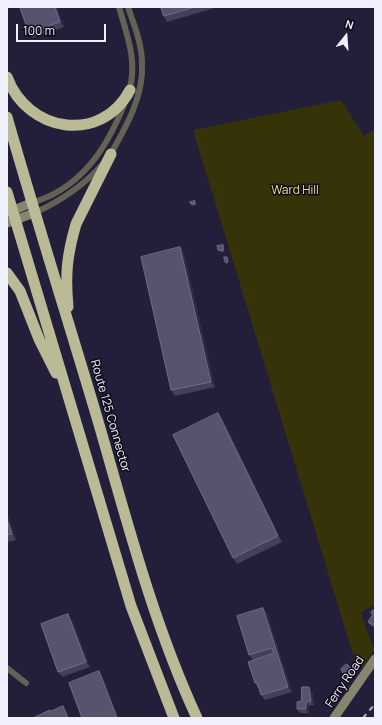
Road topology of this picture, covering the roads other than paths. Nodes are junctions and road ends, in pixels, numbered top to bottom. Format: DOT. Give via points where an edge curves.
graph roads {
  1 [pos="119,7"];
  2 [pos="128,7"];
  3 [pos="7,76"];
  4 [pos="130,90"];
  5 [pos="7,118"];
  6 [pos="111,154"];
  7 [pos="7,192"];
  8 [pos="33,208"];
  9 [pos="10,216"];
  10 [pos="7,273"];
  11 [pos="70,325"];
  12 [pos="68,396"];
  13 [pos="375,659"];
  14 [pos="7,668"];
  15 [pos="26,683"];
  16 [pos="174,718"];
  17 [pos="198,718"];
  18 [pos="334,718"];
  1 -- 4 [label="street" via="133,58"];
  2 -- 6 [label="street" via="140,46 141,79 134,108"];
  3 -- 4 [label="highway" via="13,91 28,109 52,123 66,126 86,124 104,118 118,107"];
  4 -- 8 [label="street" via="107,142 88,169 60,192"];
  5 -- 8 [label="highway, Route 125 Connector"];
  6 -- 8 [label="street" via="75,192 60,201"];
  6 -- 11 [label="highway" via="76,224 69,250 66,279"];
  7 -- 9 [label="highway"];
  8 -- 9 [label="street"];
  8 -- 11 [label="highway, Route 125 Connector"];
  9 -- 12 [label="highway"];
  10 -- 12 [label="highway" via="20,291 39,340"];
  11 -- 17 [label="highway, Route 125 Connector" via="150,593 167,645"];
  12 -- 16 [label="highway" via="131,606"];
  13 -- 18 [label="street, Ferry Road"];
  14 -- 15 [label="street"];
}
